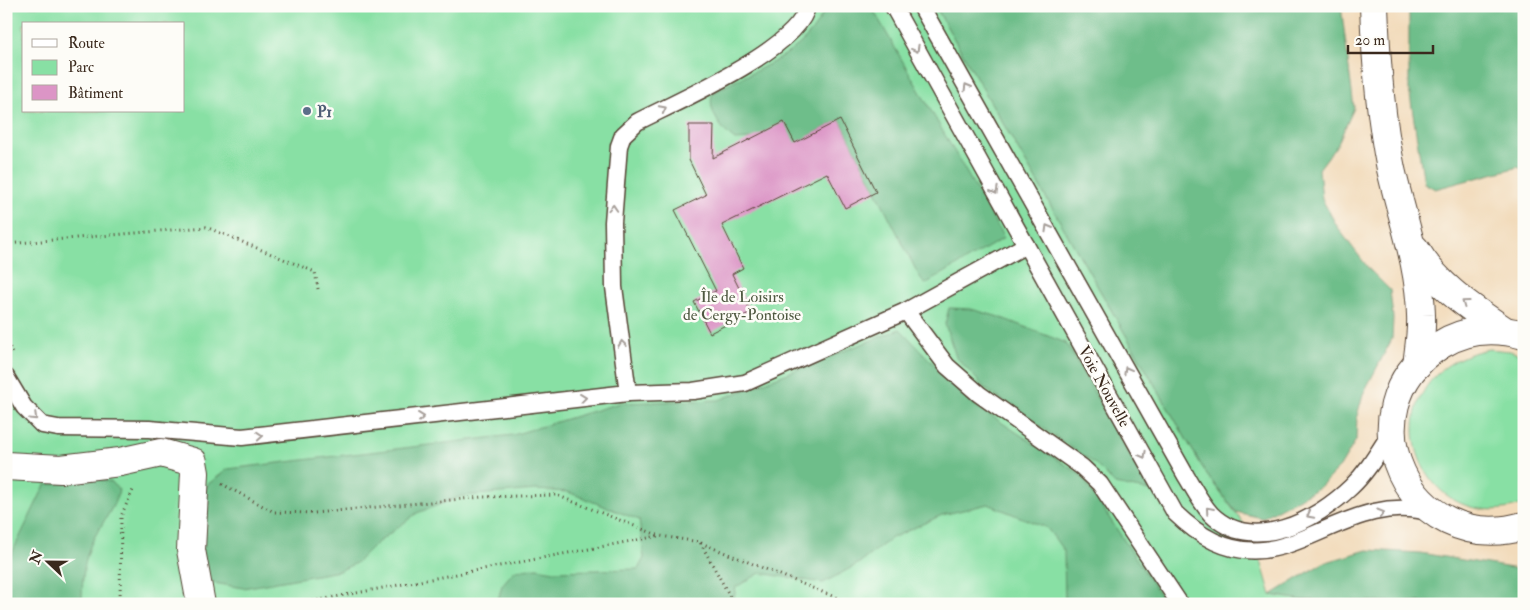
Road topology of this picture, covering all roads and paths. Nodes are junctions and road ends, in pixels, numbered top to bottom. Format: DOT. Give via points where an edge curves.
graph roads {
  1 [pos="807,6"];
  2 [pos="892,6"];
  3 [pos="921,6"];
  4 [pos="1374,6"];
  5 [pos="1411,242"];
  6 [pos="6,244"];
  7 [pos="1026,245"];
  8 [pos="318,289"];
  9 [pos="906,311"];
  10 [pos="1515,333"];
  11 [pos="1416,364"];
  12 [pos="6,377"];
  13 [pos="628,393"];
  14 [pos="1392,431"];
  15 [pos="161,453"];
  16 [pos="6,466"];
  17 [pos="195,473"];
  18 [pos="1434,514"];
  19 [pos="1519,531"];
  20 [pos="660,536"];
  21 [pos="700,542"];
  22 [pos="120,604"];
  23 [pos="201,604"];
  24 [pos="298,604"];
  25 [pos="734,604"];
  26 [pos="852,604"];
  27 [pos="1180,604"];
  13 -- 1 [label="lane, one-way" via="612,257 617,158 623,135 637,122 776,47 795,29"];
  2 -- 7 [label="lane, Voie Nouvelle, one-way"];
  14 -- 3 [label="lane, Voie Nouvelle, one-way" via="1351,488 1289,526 1251,534 1232,528 1211,514 1186,476"];
  4 -- 5 [label="main road" via="1378,87 1384,130"];
  10 -- 5 [label="main road, one-way" via="1448,290 1433,276"];
  5 -- 11 [label="main road" via="1421,317"];
  6 -- 8 [label="path" via="206,227 315,272"];
  7 -- 9 [label="lane"];
  7 -- 18 [label="lane, Voie Nouvelle, one-way" via="1175,513 1208,547 1237,562 1268,564 1297,554 1387,511 1412,509"];
  9 -- 13 [label="lane" via="745,383 693,391"];
  9 -- 27 [label="lane" via="947,366 979,394 1082,467 1100,484"];
  10 -- 11 [label="main road" via="1476,332 1448,340"];
  11 -- 14 [label="main road" via="1398,396"];
  12 -- 13 [label="lane, one-way" via="24,407 42,424 73,429 149,429 242,437"];
  14 -- 18 [label="main road" via="1399,469 1420,502"];
  15 -- 16 [label="main road" via="120,462 61,468"];
  15 -- 17 [label="main road" via="193,462"];
  15 -- 22 [label="path" via="140,476 121,516"];
  17 -- 20 [label="path" via="228,486 274,512 314,513 483,497 556,494"];
  17 -- 23 [label="main road" via="191,550"];
  18 -- 19 [label="main road" via="1470,530"];
  20 -- 21 [label="path"];
  20 -- 24 [label="path"];
  21 -- 25 [label="path"];
  21 -- 26 [label="path"];
}
